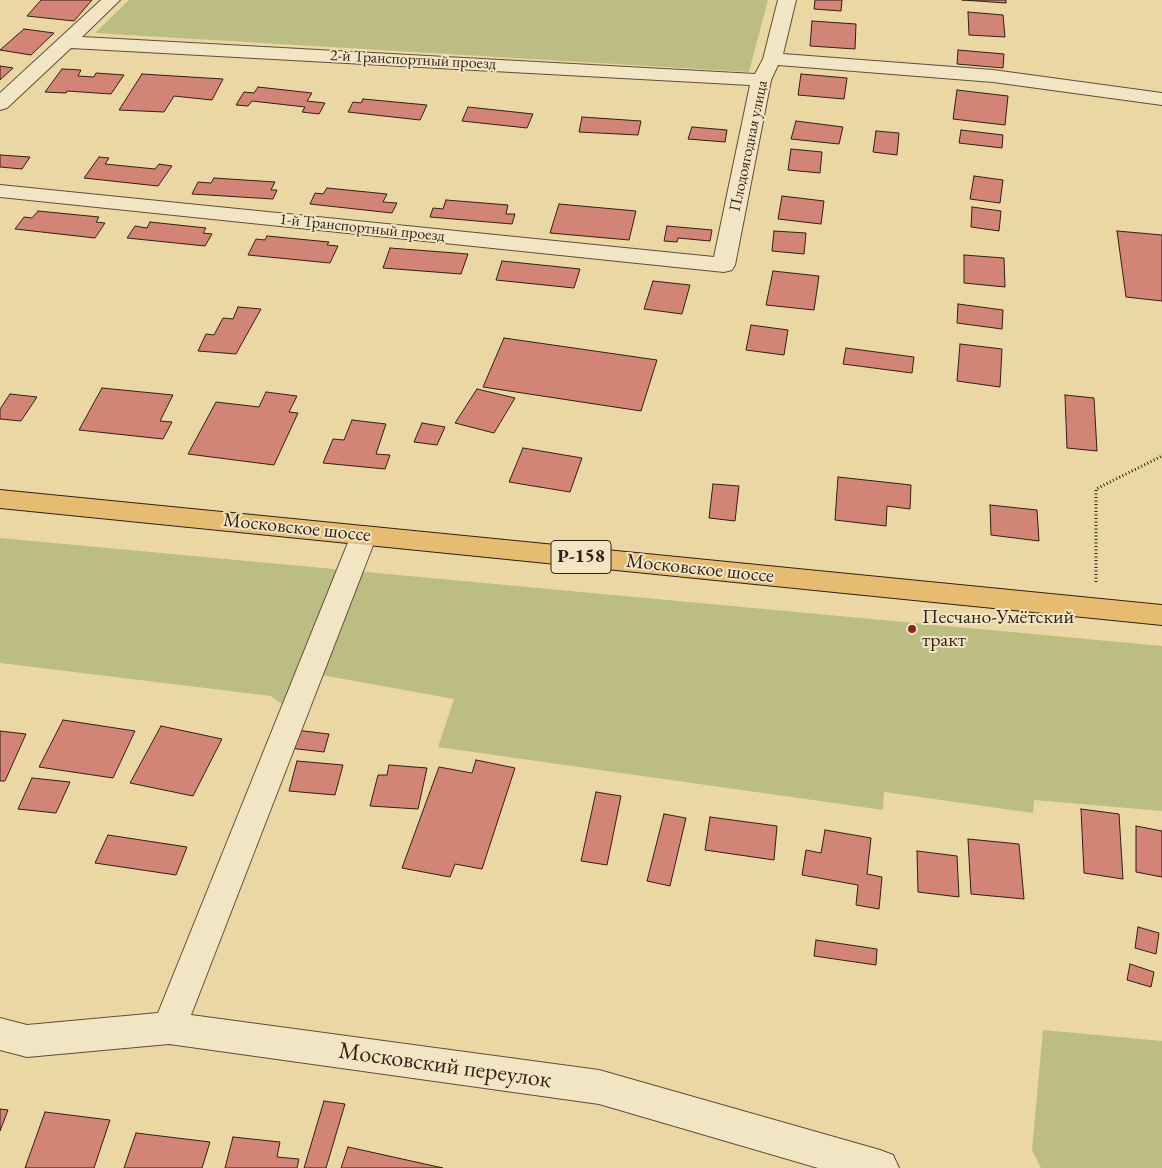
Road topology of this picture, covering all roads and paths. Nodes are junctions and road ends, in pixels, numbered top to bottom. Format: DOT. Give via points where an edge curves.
graph roads {
  1 [pos="111,0"];
  2 [pos="787,0"];
  3 [pos="65,42"];
  4 [pos="772,58"];
  5 [pos="761,80"];
  6 [pos="1162,99"];
  7 [pos="0,104"];
  8 [pos="0,191"];
  9 [pos="724,265"];
  10 [pos="1162,456"];
  11 [pos="0,499"];
  12 [pos="364,535"];
  13 [pos="1096,608"];
  14 [pos="1162,615"];
  15 [pos="168,1028"];
  16 [pos="0,1034"];
  17 [pos="880,1168"];
  1 -- 3 [label="street"];
  2 -- 4 [label="street, Плодоягодная улица"];
  3 -- 5 [label="street, 2-й Транспортный проезд"];
  3 -- 7 [label="street"];
  4 -- 5 [label="street, Плодоягодная улица"];
  4 -- 6 [label="street" via="992,76"];
  5 -- 9 [label="street, Плодоягодная улица"];
  8 -- 9 [label="street, 1-й Транспортный проезд"];
  10 -- 13 [label="path" via="1096,488"];
  11 -- 12 [label="main road, Московское шоссе / Р-158"];
  12 -- 13 [label="main road, Московское шоссе / Р-158"];
  12 -- 15 [label="street"];
  13 -- 14 [label="main road, Московское шоссе / Р-158"];
  15 -- 16 [label="street, Московский переулок" via="27,1041"];
  15 -- 17 [label="street, Московский переулок" via="599,1087"];
}
